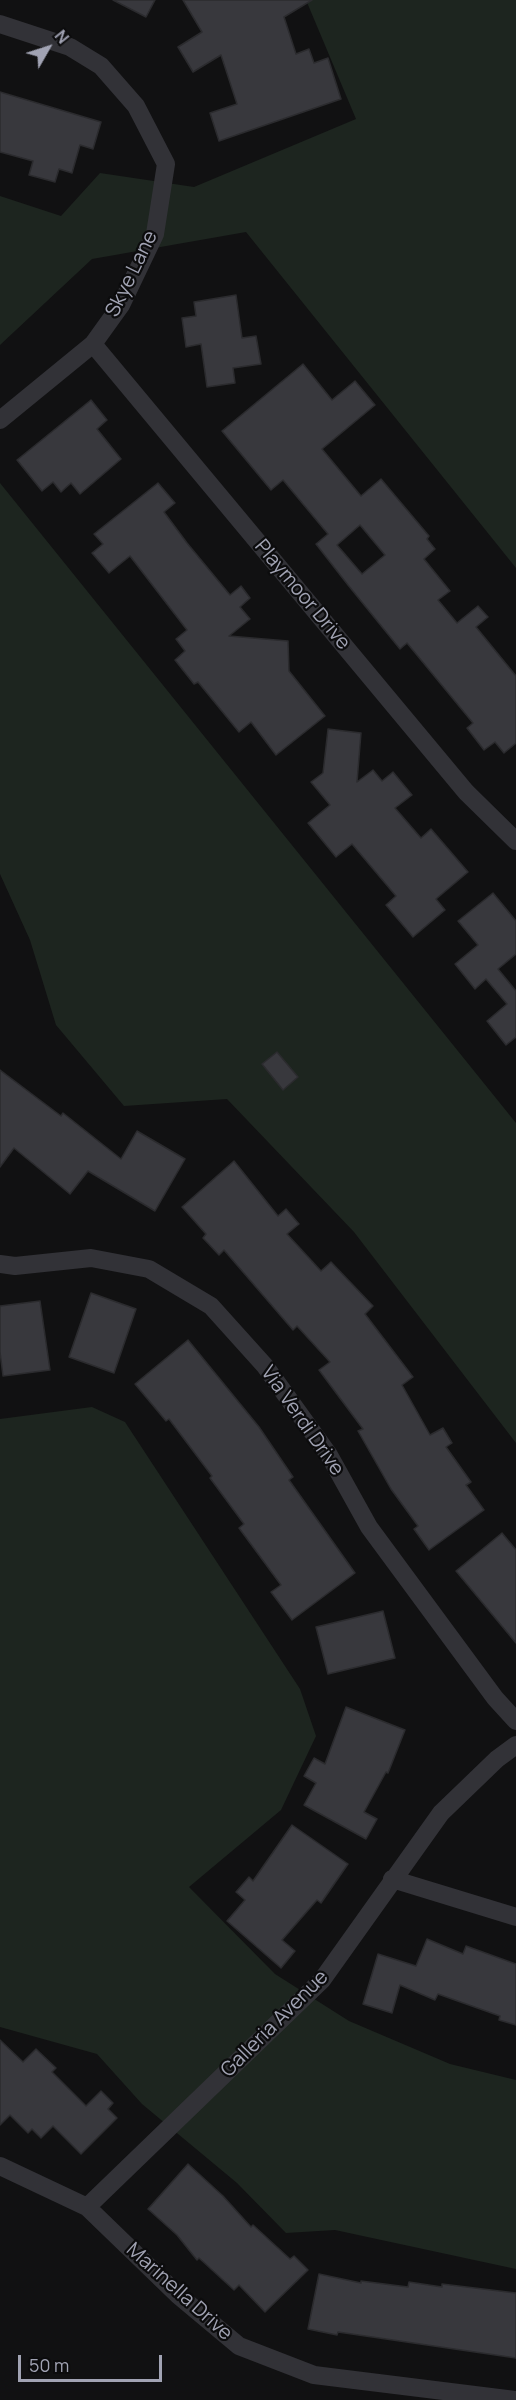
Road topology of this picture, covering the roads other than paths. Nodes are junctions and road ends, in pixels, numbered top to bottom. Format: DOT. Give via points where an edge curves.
graph roads {
  1 [pos="0,24"];
  2 [pos="93,344"];
  3 [pos="0,420"];
  4 [pos="516,841"];
  5 [pos="0,1264"];
  6 [pos="516,1721"];
  7 [pos="516,1745"];
  8 [pos="392,1879"];
  9 [pos="516,1917"];
  10 [pos="0,2166"];
  11 [pos="87,2207"];
  12 [pos="439,2395"];
  13 [pos="516,2400"];
  1 -- 2 [label="street, Skye Lane" via="70,47 101,66 136,106 166,164 155,234 121,305"];
  2 -- 3 [label="street, Skye Lane"];
  2 -- 4 [label="street, Playmoor Drive" via="466,792"];
  5 -- 6 [label="street, Via Verdi Drive" via="91,1258 149,1269 211,1306 265,1366 329,1455 369,1527"];
  7 -- 8 [label="street, Galleria Avenue" via="441,1813"];
  8 -- 9 [label="street"];
  8 -- 11 [label="street, Galleria Avenue" via="322,1980"];
  10 -- 11 [label="street, Marinella Drive"];
  11 -- 12 [label="street, Marinella Drive" via="178,2295 239,2346 314,2375"];
  12 -- 13 [label="street, Marinella Drive"];
}
